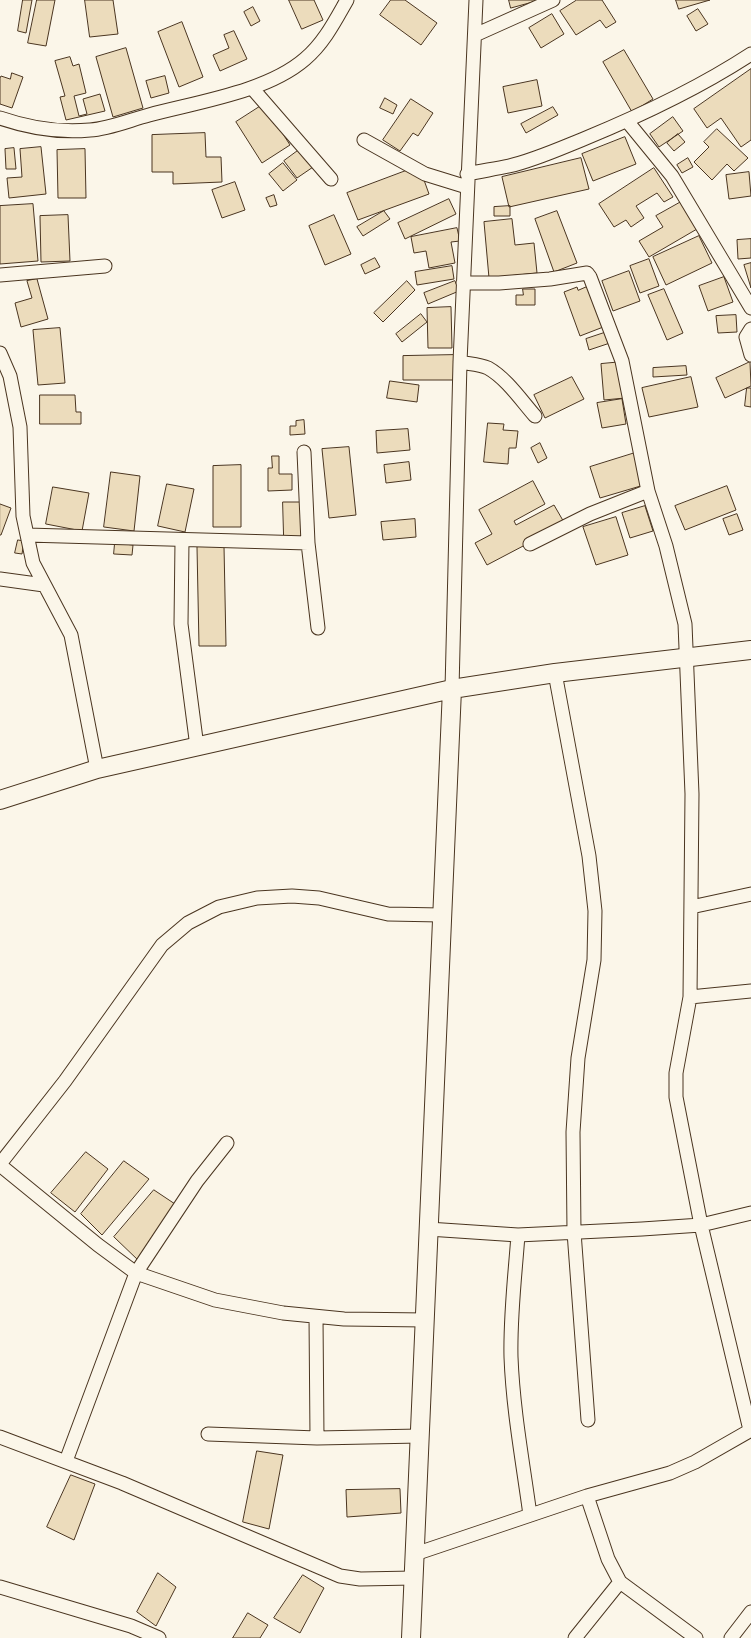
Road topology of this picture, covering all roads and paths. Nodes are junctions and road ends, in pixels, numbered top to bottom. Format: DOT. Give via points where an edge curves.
graph roads {
  1 [pos="347,0"];
  2 [pos="476,0"];
  3 [pos="553,0"];
  4 [pos="475,35"];
  5 [pos="751,54"];
  6 [pos="252,88"];
  7 [pos="0,118"];
  8 [pos="627,121"];
  9 [pos="364,140"];
  10 [pos="467,174"];
  11 [pos="331,179"];
  12 [pos="467,187"];
  13 [pos="105,266"];
  14 [pos="0,275"];
  15 [pos="463,283"];
  16 [pos="751,308"];
  17 [pos="751,329"];
  18 [pos="0,353"];
  19 [pos="751,355"];
  20 [pos="460,362"];
  21 [pos="535,416"];
  22 [pos="304,452"];
  23 [pos="648,491"];
  24 [pos="28,535"];
  25 [pos="182,540"];
  26 [pos="308,543"];
  27 [pos="530,544"];
  28 [pos="0,579"];
  29 [pos="44,585"];
  30 [pos="318,628"];
  31 [pos="751,650"];
  32 [pos="687,657"];
  33 [pos="555,673"];
  34 [pos="452,689"];
  35 [pos="197,747"];
  36 [pos="97,769"];
  37 [pos="0,800"];
  38 [pos="751,894"];
  39 [pos="691,908"];
  40 [pos="441,915"];
  41 [pos="751,992"];
  42 [pos="690,997"];
  43 [pos="227,1143"];
  44 [pos="0,1164"];
  45 [pos="751,1213"];
  46 [pos="701,1225"];
  47 [pos="428,1230"];
  48 [pos="574,1232"];
  49 [pos="518,1235"];
  50 [pos="136,1274"];
  51 [pos="316,1316"];
  52 [pos="426,1320"];
  53 [pos="588,1420"];
  54 [pos="751,1430"];
  55 [pos="208,1434"];
  56 [pos="420,1436"];
  57 [pos="0,1437"];
  58 [pos="317,1438"];
  59 [pos="66,1461"];
  60 [pos="587,1496"];
  61 [pos="530,1515"];
  62 [pos="415,1554"];
  63 [pos="414,1578"];
  64 [pos="620,1582"];
  65 [pos="0,1588"];
  66 [pos="751,1612"];
  67 [pos="159,1638"];
  68 [pos="411,1638"];
  69 [pos="575,1638"];
  70 [pos="696,1638"];
  71 [pos="731,1638"];
  1 -- 6 [label="street" via="325,38 305,59 283,74"];
  2 -- 4 [label="street"];
  3 -- 4 [label="street"];
  4 -- 10 [label="street"];
  5 -- 8 [label="street" via="719,75"];
  6 -- 7 [label="street" via="91,130 56,131"];
  6 -- 11 [label="street"];
  8 -- 10 [label="street" via="553,152 510,166"];
  8 -- 16 [label="street" via="672,176"];
  9 -- 12 [label="street" via="425,174"];
  10 -- 12 [label="street"];
  12 -- 15 [label="street"];
  13 -- 14 [label="street"];
  15 -- 20 [label="street"];
  15 -- 23 [label="street" via="550,279 586,273 590,277 622,361"];
  17 -- 19 [label="street" via="746,337"];
  18 -- 24 [label="street" via="10,376 20,427 23,516"];
  20 -- 21 [label="street" via="488,369 503,380"];
  20 -- 34 [label="street"];
  22 -- 26 [label="street"];
  23 -- 27 [label="street" via="590,514"];
  23 -- 32 [label="street" via="678,589 685,624"];
  24 -- 25 [label="street"];
  24 -- 29 [label="street" via="33,563"];
  25 -- 26 [label="street"];
  25 -- 35 [label="street" via="181,624"];
  26 -- 30 [label="street"];
  28 -- 29 [label="street"];
  29 -- 36 [label="street" via="71,635"];
  31 -- 32 [label="street"];
  32 -- 33 [label="street"];
  32 -- 39 [label="street" via="692,794"];
  33 -- 34 [label="street"];
  33 -- 48 [label="street" via="589,856 595,911 594,960 578,1058 575,1101"];
  34 -- 35 [label="street"];
  34 -- 40 [label="street"];
  35 -- 36 [label="street"];
  36 -- 37 [label="street"];
  38 -- 39 [label="street"];
  39 -- 42 [label="street"];
  40 -- 44 [label="street" via="388,914 320,898 292,896 257,898 219,907 188,923 162,945 65,1081"];
  40 -- 47 [label="street"];
  41 -- 42 [label="street"];
  42 -- 46 [label="street" via="676,1072 676,1097"];
  43 -- 50 [label="street" via="197,1181"];
  44 -- 50 [label="street"];
  45 -- 46 [label="street"];
  46 -- 48 [label="street"];
  46 -- 54 [label="street"];
  47 -- 49 [label="street"];
  47 -- 52 [label="street"];
  48 -- 49 [label="street"];
  48 -- 53 [label="street"];
  49 -- 61 [label="street" via="511,1357"];
  50 -- 51 [label="street" via="214,1300 283,1313"];
  50 -- 59 [label="street"];
  51 -- 52 [label="street"];
  51 -- 58 [label="street"];
  52 -- 56 [label="street"];
  54 -- 60 [label="street" via="695,1462 670,1473"];
  55 -- 58 [label="street"];
  56 -- 58 [label="street"];
  56 -- 62 [label="street"];
  57 -- 59 [label="street"];
  59 -- 63 [label="street" via="340,1576 360,1579"];
  60 -- 61 [label="street"];
  60 -- 64 [label="street" via="608,1559"];
  61 -- 62 [label="street"];
  62 -- 63 [label="street"];
  63 -- 68 [label="street"];
  64 -- 69 [label="street"];
  64 -- 70 [label="street"];
  65 -- 67 [label="street" via="131,1626"];
  66 -- 71 [label="street"];
}
